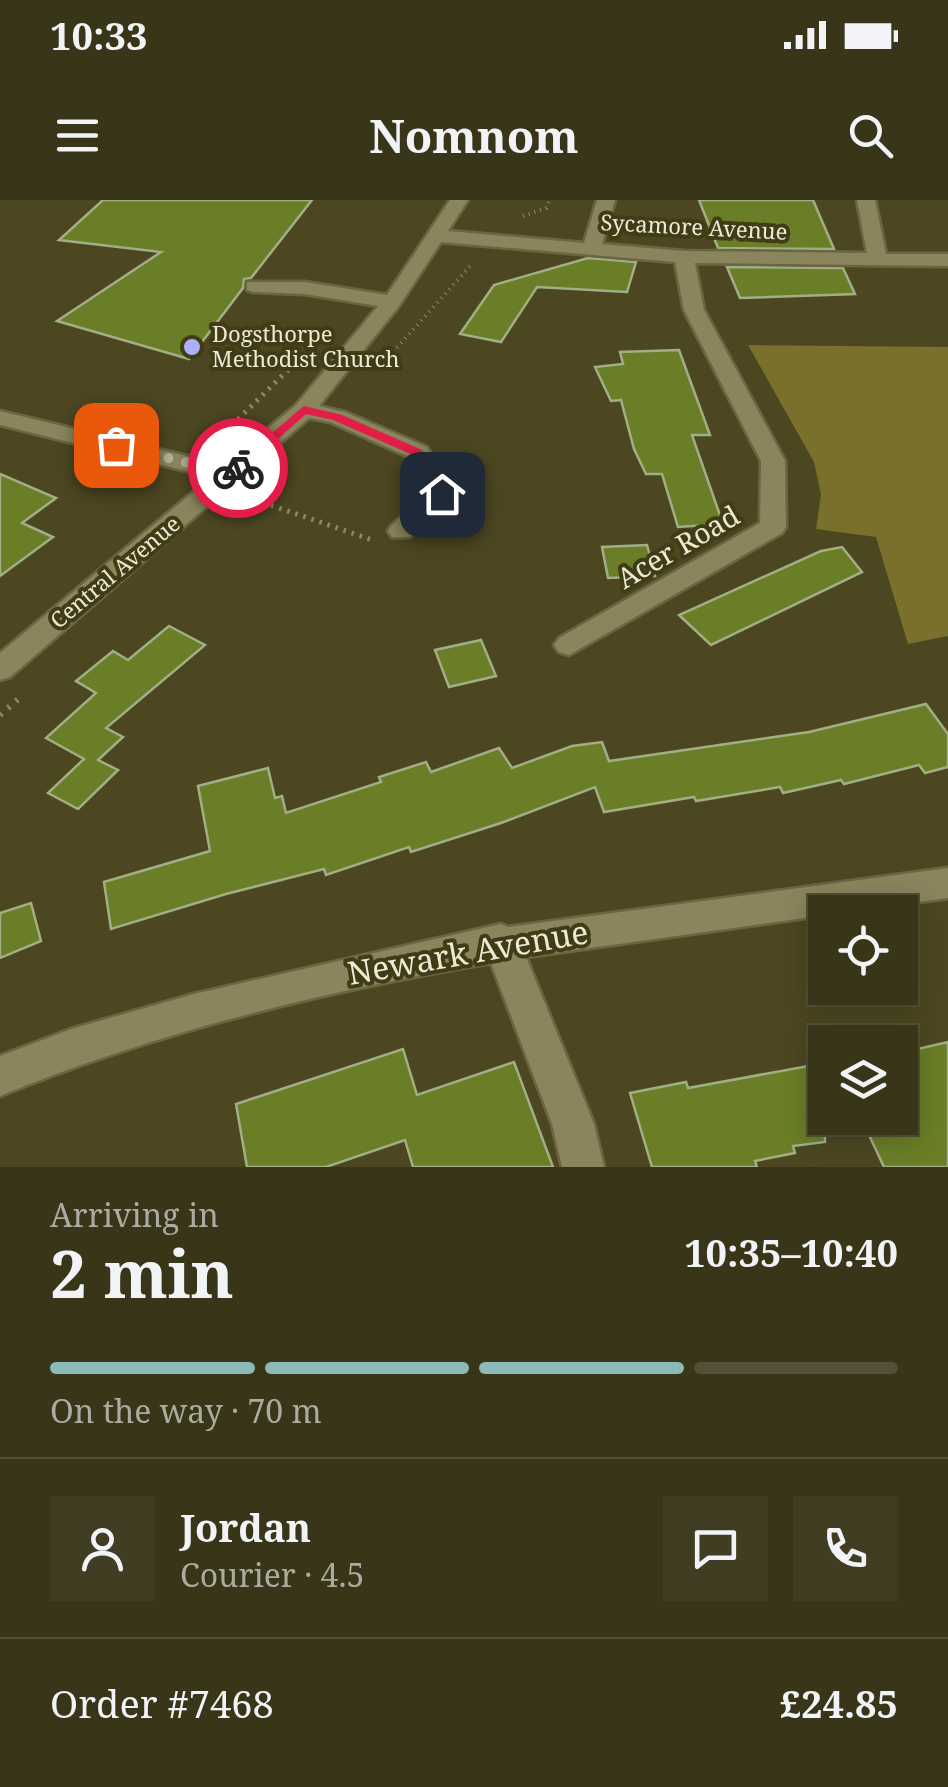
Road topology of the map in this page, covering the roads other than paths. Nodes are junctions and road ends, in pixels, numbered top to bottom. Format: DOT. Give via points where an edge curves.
graph roads {
  1 [pos="460,200"];
  2 [pos="606,200"];
  3 [pos="866,200"];
  4 [pos="438,236"];
  5 [pos="592,246"];
  6 [pos="684,256"];
  7 [pos="878,259"];
  8 [pos="948,260"];
  9 [pos="254,286"];
  10 [pos="392,302"];
  11 [pos="304,410"];
  12 [pos="0,418"];
  13 [pos="225,480"];
  14 [pos="401,531"];
  15 [pos="569,645"];
  16 [pos="0,669"];
  17 [pos="948,883"];
  18 [pos="500,941"];
  19 [pos="0,1076"];
  20 [pos="583,1167"];
  1 -- 4 [label="street, Central Avenue"];
  2 -- 5 [label="street"];
  3 -- 7 [label="street"];
  4 -- 5 [label="street, Sycamore Avenue"];
  4 -- 10 [label="street, Central Avenue"];
  5 -- 6 [label="street, Sycamore Avenue"];
  6 -- 7 [label="street, Sycamore Avenue"];
  6 -- 15 [label="street, Acer Road" via="694,310 773,461 773,527"];
  7 -- 8 [label="street, Sycamore Avenue"];
  9 -- 10 [label="street"];
  10 -- 11 [label="street, Central Avenue"];
  11 -- 13 [label="street, Central Avenue"];
  11 -- 14 [label="street" via="418,452 442,494"];
  12 -- 13 [label="street" via="193,463"];
  13 -- 16 [label="street, Central Avenue"];
  17 -- 18 [label="street, Newark Avenue"];
  18 -- 19 [label="street, Newark Avenue" via="255,994 51,1052"];
  18 -- 20 [label="street" via="573,1124"];
}
